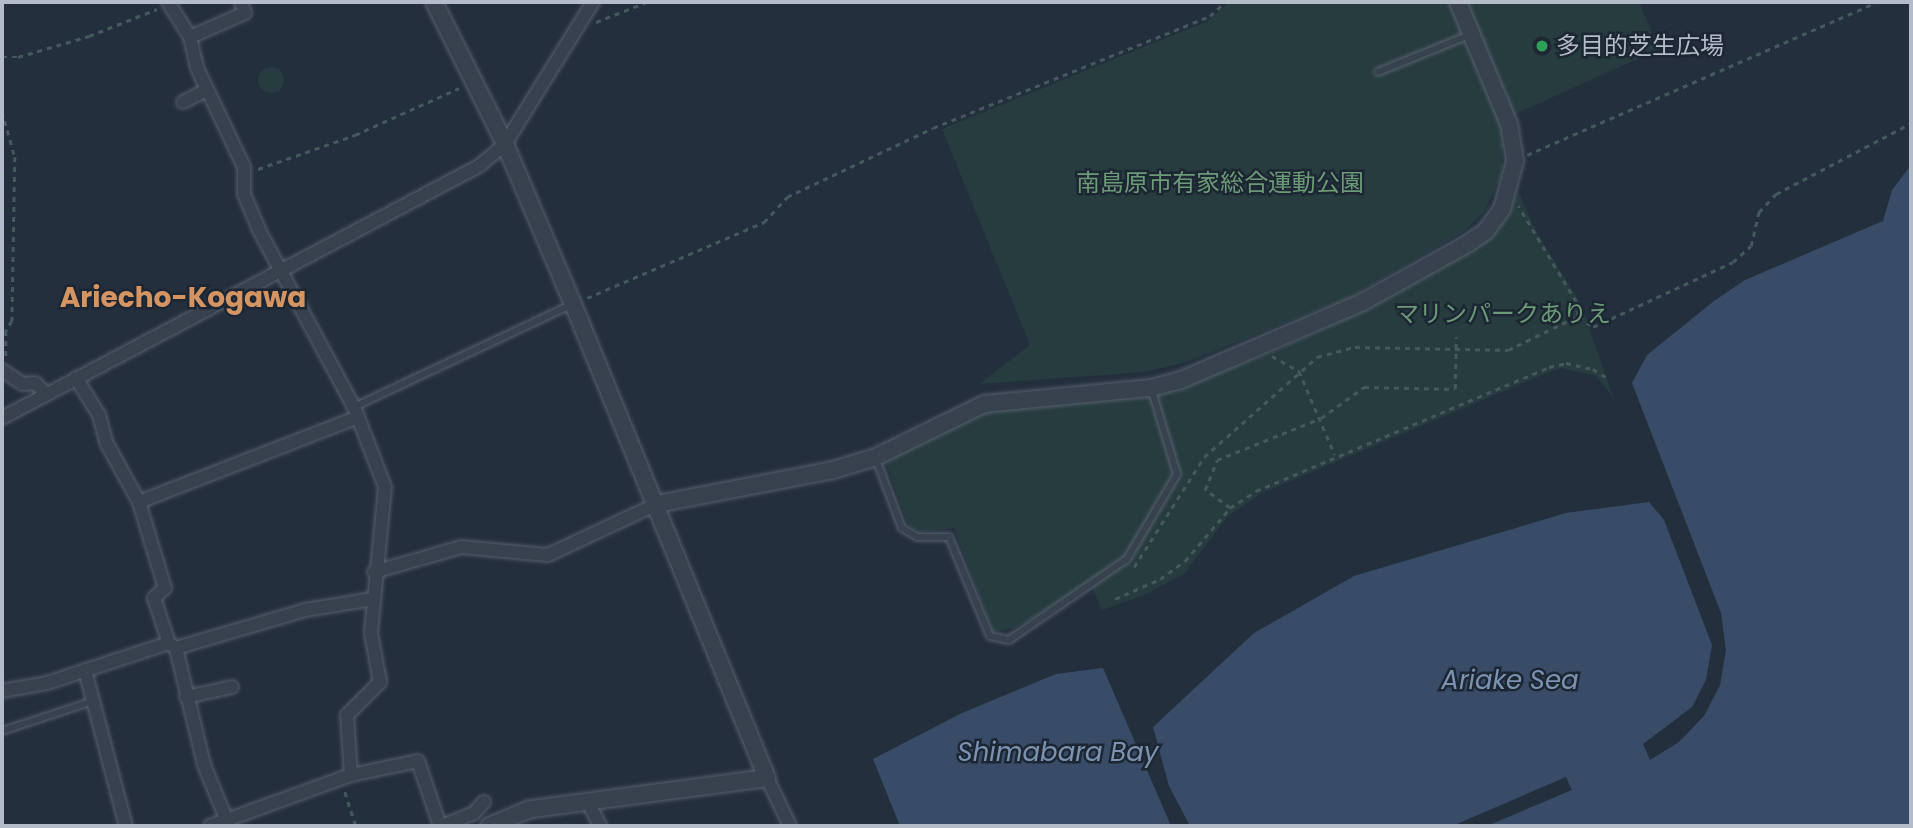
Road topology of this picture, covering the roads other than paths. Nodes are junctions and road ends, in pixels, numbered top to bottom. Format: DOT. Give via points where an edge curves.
graph roads {
  1 [pos="241,2"];
  2 [pos="434,2"];
  3 [pos="593,2"];
  4 [pos="1458,2"];
  5 [pos="169,3"];
  6 [pos="1475,33"];
  7 [pos="190,37"];
  8 [pos="1378,72"];
  9 [pos="206,90"];
  10 [pos="183,102"];
  11 [pos="505,144"];
  12 [pos="282,274"];
  13 [pos="573,304"];
  14 [pos="2,370"];
  15 [pos="76,378"];
  16 [pos="1151,388"];
  17 [pos="47,394"];
  18 [pos="356,412"];
  19 [pos="2,418"];
  20 [pos="876,457"];
  21 [pos="139,502"];
  22 [pos="657,504"];
  23 [pos="374,572"];
  24 [pos="373,599"];
  25 [pos="172,646"];
  26 [pos="85,670"];
  27 [pos="232,687"];
  28 [pos="2,691"];
  29 [pos="186,697"];
  30 [pos="93,701"];
  31 [pos="2,731"];
  32 [pos="347,777"];
  33 [pos="767,778"];
  34 [pos="484,802"];
  35 [pos="588,802"];
  36 [pos="227,823"];
  37 [pos="126,826"];
  38 [pos="210,826"];
  39 [pos="441,826"];
  40 [pos="489,826"];
  41 [pos="600,826"];
  42 [pos="790,826"];
  1 -- 7 [label="street" via="245,13"];
  2 -- 11 [label="street"];
  3 -- 11 [label="street"];
  4 -- 6 [label="street"];
  5 -- 7 [label="street"];
  6 -- 8 [label="lane"];
  6 -- 16 [label="street" via="1509,124 1515,161 1510,187 1486,231 1361,303 1267,347"];
  7 -- 9 [label="street"];
  9 -- 10 [label="street"];
  9 -- 12 [label="street" via="244,167 244,194"];
  11 -- 12 [label="street" via="479,166"];
  11 -- 13 [label="street"];
  12 -- 15 [label="street"];
  12 -- 18 [label="street"];
  13 -- 18 [label="lane"];
  13 -- 22 [label="street"];
  14 -- 17 [label="street" via="23,384 35,383"];
  15 -- 17 [label="street"];
  15 -- 21 [label="street" via="99,415 107,443"];
  16 -- 20 [label="street" via="984,404"];
  16 -- 20 [label="lane" via="1177,474 1116,570 1009,640 995,640 953,542 942,536 917,537 902,528"];
  17 -- 19 [label="street"];
  18 -- 21 [label="street"];
  18 -- 23 [label="street" via="385,487"];
  20 -- 22 [label="street"];
  21 -- 25 [label="street" via="164,588 154,598"];
  22 -- 23 [label="street" via="548,555 461,547"];
  22 -- 33 [label="street"];
  23 -- 24 [label="street"];
  24 -- 25 [label="street" via="306,610"];
  24 -- 32 [label="street" via="371,633 380,682 347,715"];
  25 -- 26 [label="street"];
  25 -- 29 [label="street"];
  26 -- 28 [label="street"];
  26 -- 30 [label="street"];
  27 -- 29 [label="street"];
  29 -- 36 [label="street" via="204,765"];
  30 -- 31 [label="lane"];
  30 -- 37 [label="street"];
  32 -- 36 [label="street"];
  32 -- 39 [label="street" via="418,761"];
  33 -- 35 [label="street"];
  33 -- 42 [label="street"];
  34 -- 39 [label="street" via="474,813"];
  35 -- 40 [label="street" via="530,809"];
  35 -- 41 [label="street"];
  36 -- 38 [label="street"];
}
